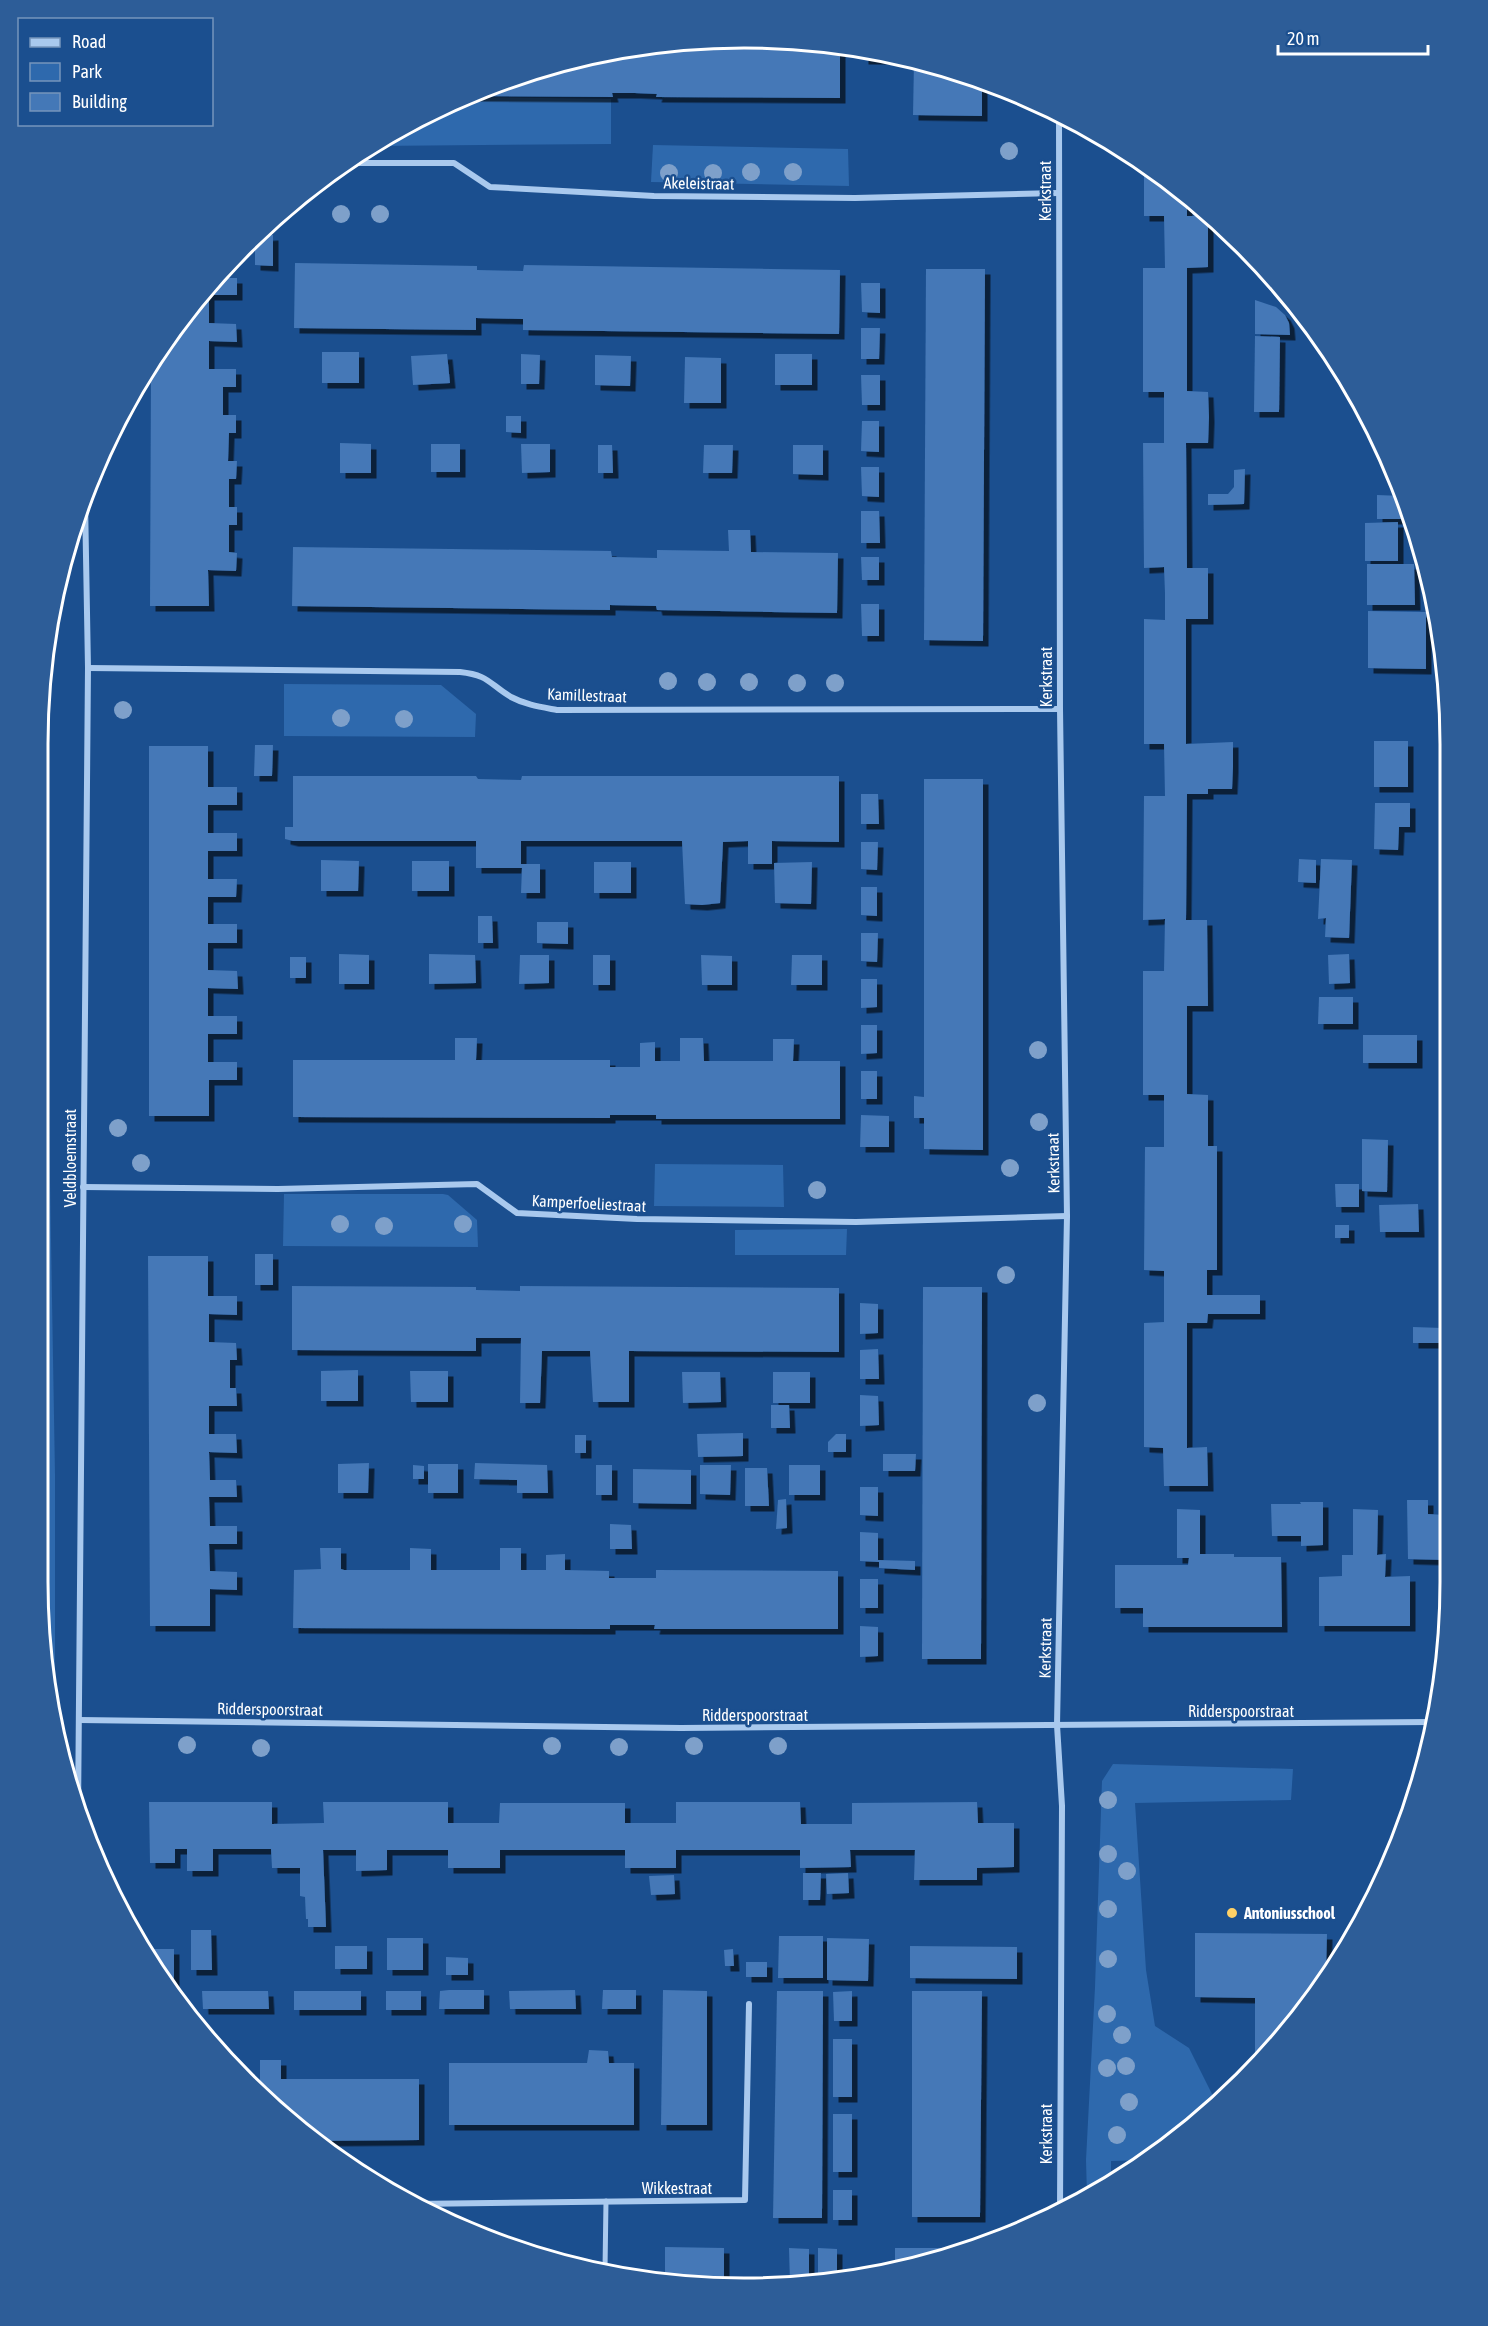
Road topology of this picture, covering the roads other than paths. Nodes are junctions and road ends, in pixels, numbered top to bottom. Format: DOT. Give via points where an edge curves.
graph roads {
  1 [pos="1059,124"];
  2 [pos="360,163"];
  3 [pos="1058,193"];
  4 [pos="85,519"];
  5 [pos="87,668"];
  6 [pos="1060,709"];
  7 [pos="83,1187"];
  8 [pos="1067,1216"];
  9 [pos="79,1720"];
  10 [pos="1426,1722"];
  11 [pos="1057,1725"];
  12 [pos="78,1783"];
  13 [pos="749,2004"];
  14 [pos="606,2201"];
  15 [pos="1060,2202"];
  16 [pos="432,2204"];
  17 [pos="605,2264"];
  1 -- 3 [label="street, Kerkstraat"];
  2 -- 3 [label="street, Akeleistraat" via="454,163 490,187 654,196 855,198"];
  3 -- 6 [label="street, Kerkstraat"];
  4 -- 5 [label="street, Veldbloemstraat"];
  5 -- 6 [label="street, Kamillestraat" via="460,672 485,677 524,703 557,710"];
  5 -- 7 [label="street, Veldbloemstraat"];
  6 -- 8 [label="street, Kerkstraat"];
  7 -- 8 [label="street, Kamperfoeliestraat" via="278,1189 477,1184 517,1213 637,1219 856,1222"];
  7 -- 9 [label="street, Veldbloemstraat"];
  8 -- 11 [label="street, Kerkstraat"];
  9 -- 11 [label="street, Ridderspoorstraat" via="681,1728"];
  9 -- 12 [label="street, Veldbloemstraat"];
  10 -- 11 [label="street, Ridderspoorstraat"];
  11 -- 15 [label="street, Kerkstraat" via="1062,1806"];
  13 -- 14 [label="street, Wikkestraat" via="745,2200"];
  14 -- 16 [label="street, Wikkestraat"];
  14 -- 17 [label="street"];
}
